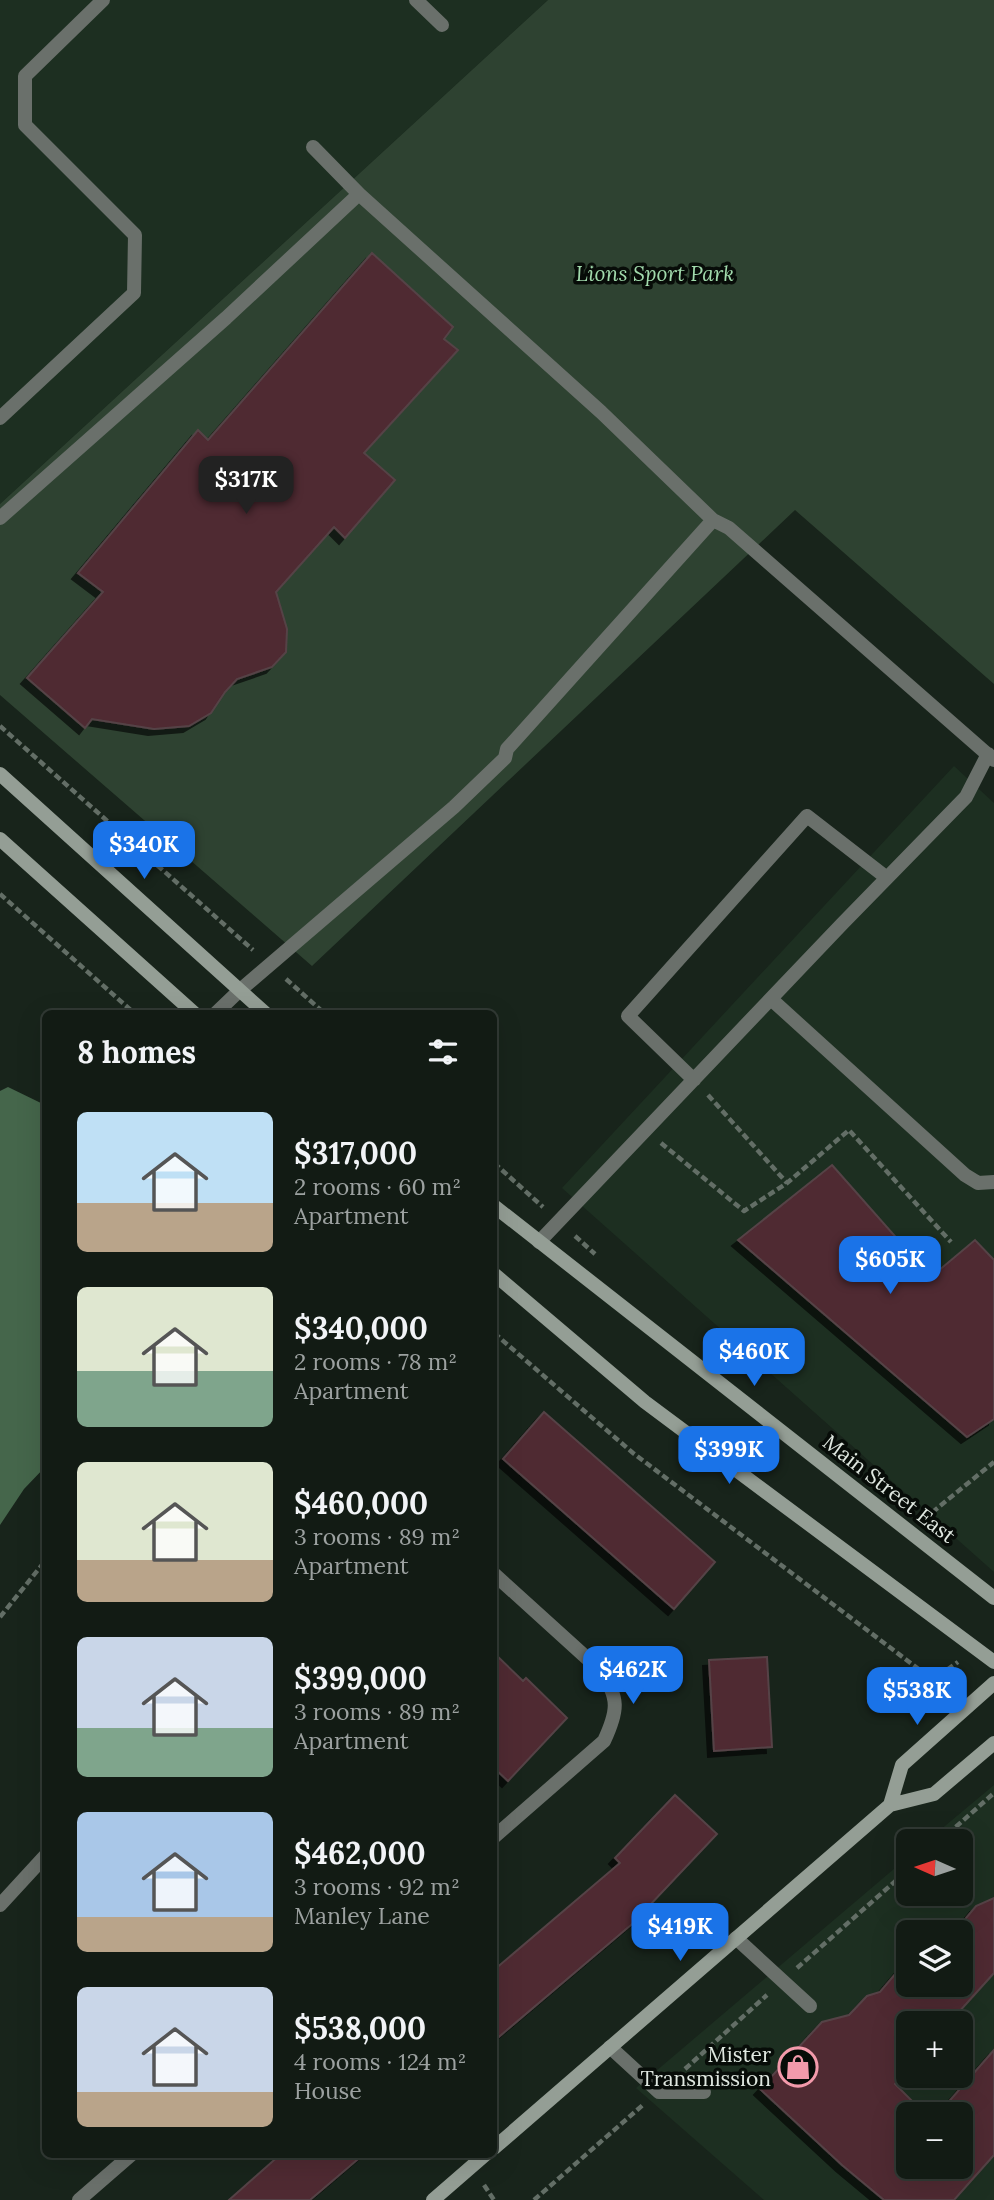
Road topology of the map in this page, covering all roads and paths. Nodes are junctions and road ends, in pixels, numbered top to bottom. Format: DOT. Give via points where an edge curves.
graph roads {
  1 [pos="103,0"];
  2 [pos="416,0"];
  3 [pos="443,25"];
  4 [pos="313,147"];
  5 [pos="359,194"];
  6 [pos="0,418"];
  7 [pos="0,518"];
  8 [pos="713,520"];
  9 [pos="0,726"];
  10 [pos="991,757"];
  11 [pos="0,774"];
  12 [pos="0,839"];
  13 [pos="887,878"];
  14 [pos="0,894"];
  15 [pos="270,965"];
  16 [pos="239,991"];
  17 [pos="771,999"];
  18 [pos="131,1010"];
  19 [pos="191,1010"];
  20 [pos="219,1010"];
  21 [pos="261,1010"];
  22 [pos="321,1010"];
  23 [pos="694,1080"];
  24 [pos="647,1131"];
  25 [pos="787,1182"];
  26 [pos="994,1182"];
  27 [pos="497,1208"];
  28 [pos="538,1242"];
  29 [pos="951,1242"];
  30 [pos="497,1277"];
  31 [pos="497,1336"];
  32 [pos="994,1462"];
  33 [pos="925,1519"];
  34 [pos="42,1565"];
  35 [pos="497,1577"];
  36 [pos="994,1598"];
  37 [pos="0,1617"];
  38 [pos="994,1662"];
  39 [pos="933,1680"];
  40 [pos="994,1683"];
  41 [pos="994,1743"];
  42 [pos="994,1793"];
  43 [pos="890,1805"];
  44 [pos="954,1829"];
  45 [pos="497,1834"];
  46 [pos="42,1859"];
  47 [pos="896,1881"];
  48 [pos="0,1905"];
  49 [pos="736,1938"];
  50 [pos="783,1981"];
  51 [pos="810,2006"];
  52 [pos="610,2047"];
  53 [pos="659,2092"];
  54 [pos="704,2092"];
  55 [pos="497,2145"];
  56 [pos="127,2158"];
  57 [pos="481,2158"];
  58 [pos="79,2200"];
  59 [pos="433,2200"];
  60 [pos="534,2200"];
  1 -- 6 [label="street" via="25,76 25,125 135,235 134,293"];
  2 -- 3 [label="street"];
  4 -- 5 [label="street"];
  5 -- 7 [label="street"];
  5 -- 8 [label="street" via="601,412"];
  8 -- 10 [label="street" via="729,528"];
  8 -- 15 [label="street" via="507,749 505,758"];
  9 -- 15 [label="path"];
  10 -- 13 [label="street" via="966,797"];
  11 -- 16 [label="main road"];
  12 -- 19 [label="main road"];
  13 -- 17 [label="street"];
  13 -- 23 [label="street" via="807,816 628,1016"];
  14 -- 18 [label="path"];
  15 -- 16 [label="street"];
  15 -- 22 [label="path"];
  16 -- 20 [label="street"];
  16 -- 21 [label="main road"];
  17 -- 23 [label="street"];
  17 -- 26 [label="street" via="965,1175 978,1183"];
  23 -- 24 [label="street"];
  23 -- 25 [label="path"];
  24 -- 25 [label="path" via="744,1211"];
  24 -- 28 [label="street"];
  25 -- 29 [label="path" via="849,1130"];
  27 -- 28 [label="main road, Main Street East"];
  28 -- 36 [label="main road, Main Street East"];
  30 -- 38 [label="main road" via="645,1402"];
  31 -- 39 [label="path" via="633,1453"];
  32 -- 33 [label="path"];
  34 -- 37 [label="path"];
  35 -- 45 [label="street" via="600,1670 616,1702 604,1741"];
  40 -- 43 [label="main road" via="902,1765"];
  41 -- 43 [label="main road" via="934,1794"];
  42 -- 44 [label="path"];
  43 -- 49 [label="main road"];
  46 -- 48 [label="street"];
  47 -- 50 [label="path"];
  49 -- 50 [label="street"];
  49 -- 52 [label="main road"];
  50 -- 51 [label="street"];
  50 -- 53 [label="path"];
  52 -- 53 [label="street"];
  52 -- 55 [label="main road"];
  53 -- 54 [label="street"];
  53 -- 60 [label="path"];
  56 -- 58 [label="street"];
  57 -- 59 [label="main road"];
}
